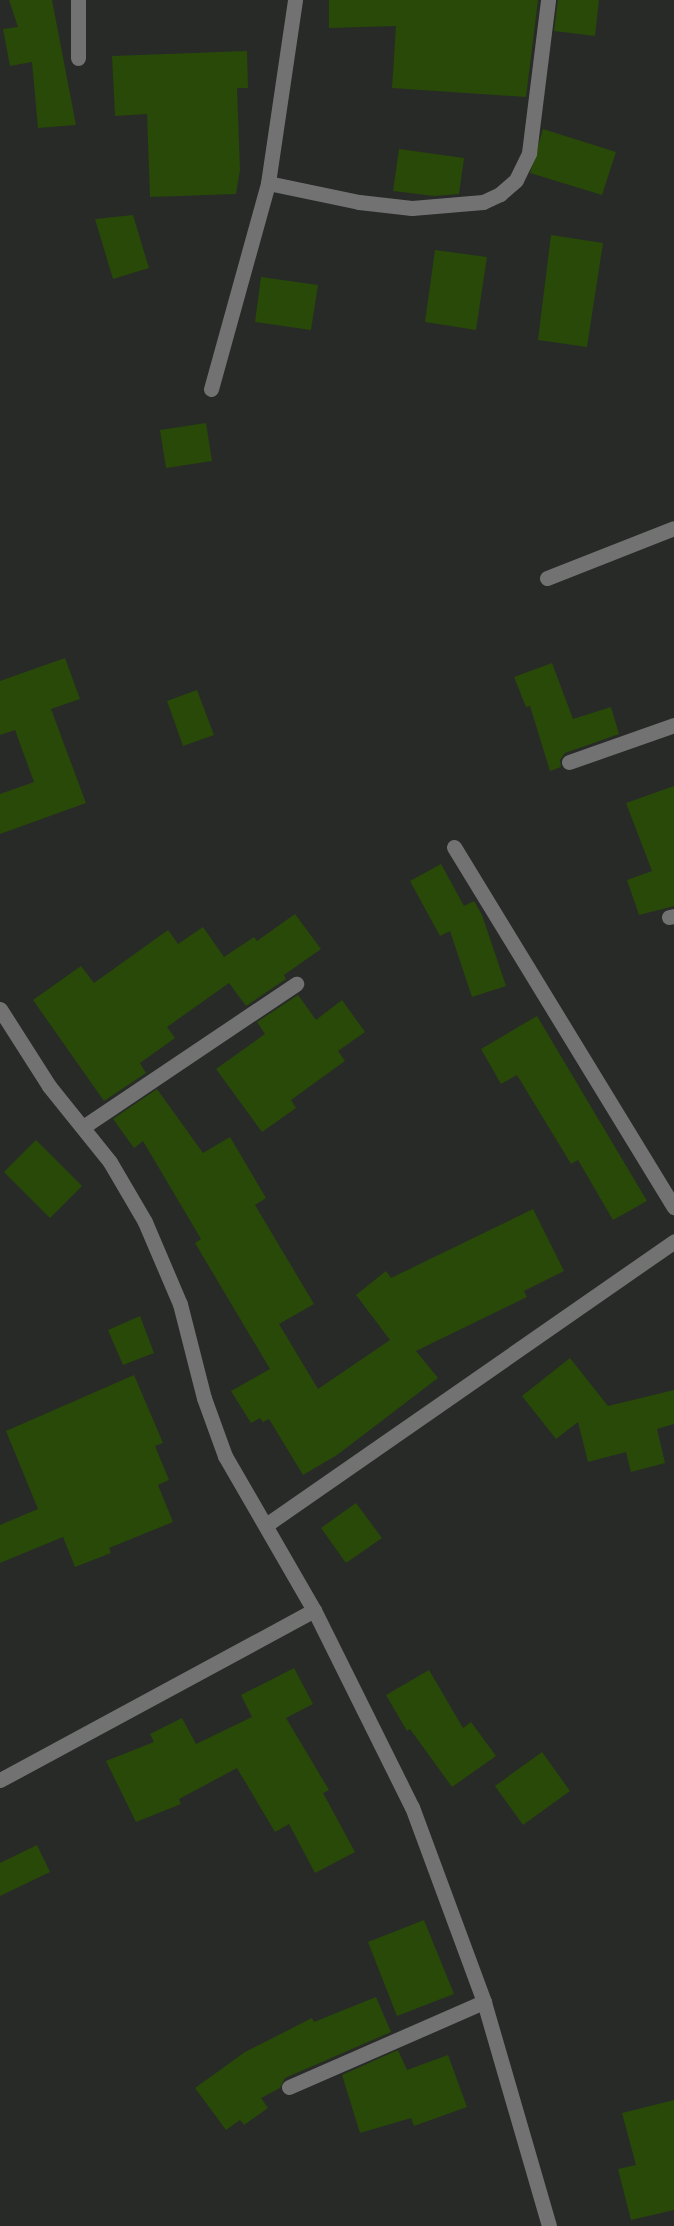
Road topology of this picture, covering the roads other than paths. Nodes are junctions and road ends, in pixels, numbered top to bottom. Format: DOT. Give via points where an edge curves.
graph roads {
  1 [pos="78,0"];
  2 [pos="295,0"];
  3 [pos="549,0"];
  4 [pos="78,58"];
  5 [pos="268,183"];
  6 [pos="211,389"];
  7 [pos="674,528"];
  8 [pos="547,578"];
  9 [pos="674,725"];
  10 [pos="569,762"];
  11 [pos="454,847"];
  12 [pos="296,984"];
  13 [pos="0,1009"];
  14 [pos="83,1127"];
  15 [pos="674,1207"];
  16 [pos="674,1241"];
  17 [pos="266,1525"];
  18 [pos="314,1610"];
  19 [pos="0,1780"];
  20 [pos="484,2002"];
  21 [pos="290,2087"];
  22 [pos="549,2226"];
  1 -- 4 [label="street"];
  2 -- 5 [label="street"];
  3 -- 5 [label="street" via="529,153 516,180 500,194 483,202 412,208 358,202"];
  5 -- 6 [label="street"];
  7 -- 8 [label="street"];
  9 -- 10 [label="street"];
  11 -- 15 [label="street"];
  12 -- 14 [label="street"];
  13 -- 14 [label="street" via="49,1086"];
  14 -- 17 [label="street" via="110,1162 145,1222 180,1304 204,1398 225,1456"];
  16 -- 17 [label="street"];
  17 -- 18 [label="street"];
  18 -- 19 [label="street"];
  18 -- 20 [label="street" via="412,1807"];
  20 -- 21 [label="street"];
  20 -- 22 [label="street"];
}
